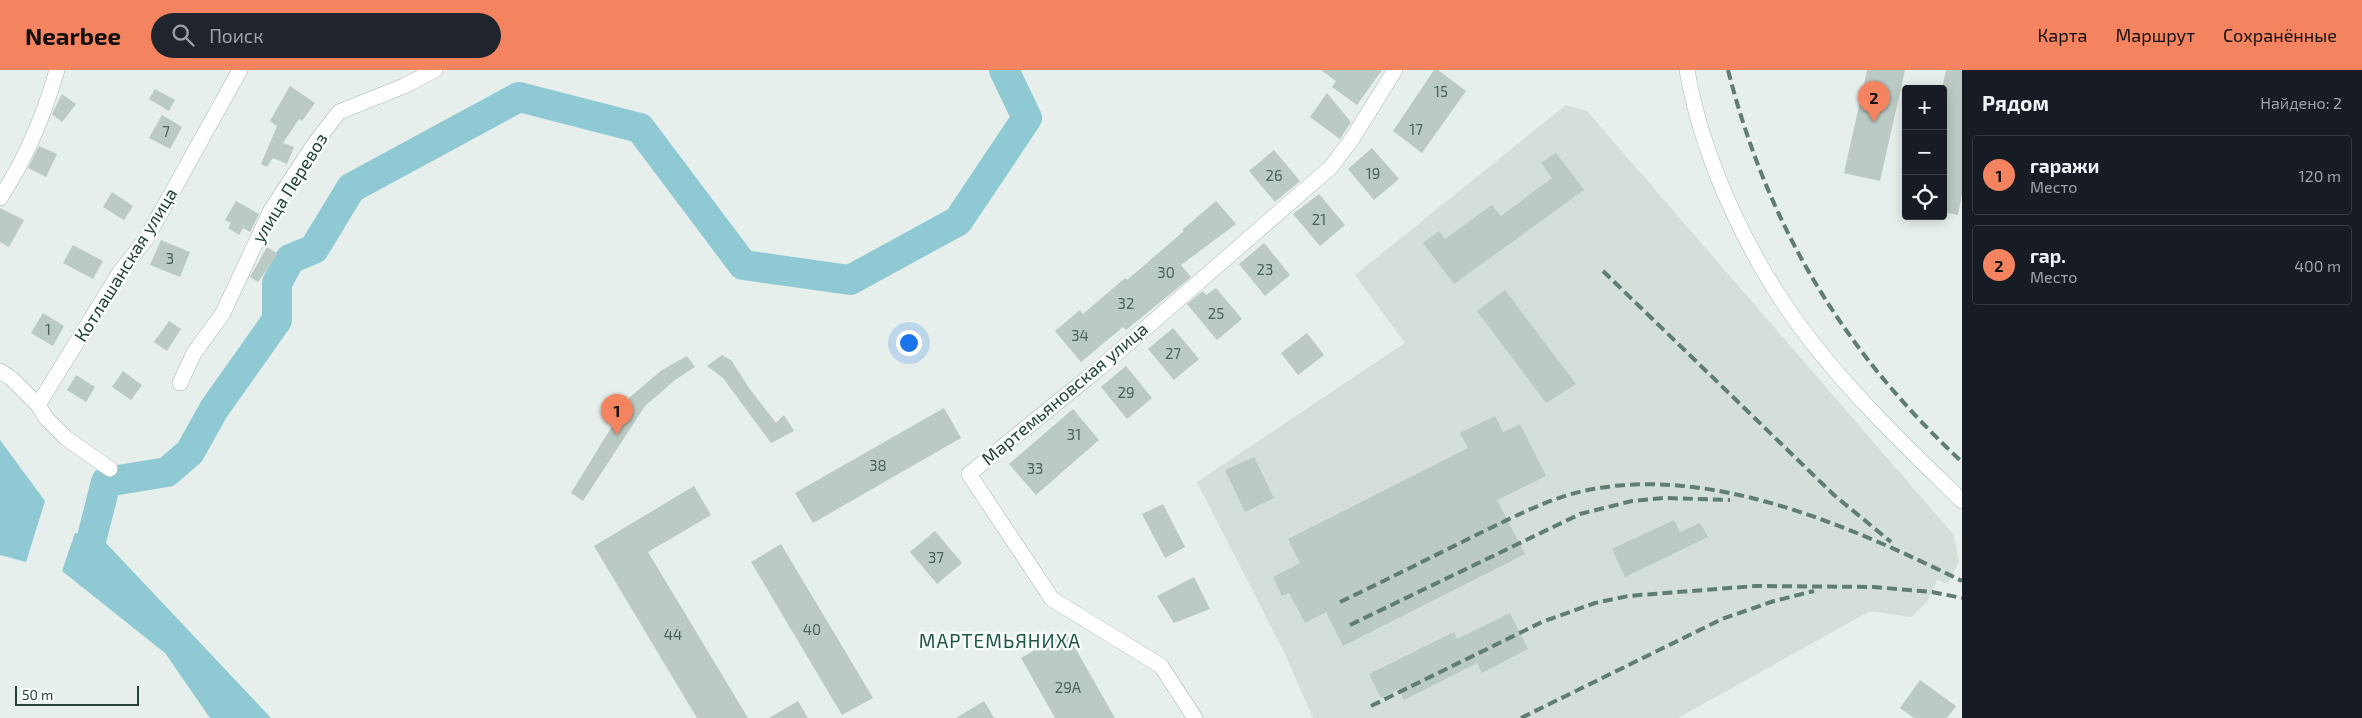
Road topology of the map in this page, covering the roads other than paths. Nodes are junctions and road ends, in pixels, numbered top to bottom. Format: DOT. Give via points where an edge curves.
graph roads {
  1 [pos="57,70"];
  2 [pos="240,70"];
  3 [pos="435,70"];
  4 [pos="1395,70"];
  5 [pos="1687,70"];
  6 [pos="0,198"];
  7 [pos="0,371"];
  8 [pos="180,383"];
  9 [pos="38,405"];
  10 [pos="110,469"];
  11 [pos="1962,501"];
  12 [pos="1195,718"];
  1 -- 6 [label="street" via="47,104 16,174"];
  2 -- 9 [label="street, Котлашанская улица" via="146,239 120,272"];
  3 -- 8 [label="street, улица Перевоз" via="339,112 271,210 223,313 194,353"];
  4 -- 12 [label="street, Мартемьяновская улица" via="1331,167 1101,367 969,474 1052,599 1161,666"];
  5 -- 11 [label="street" via="1690,90 1716,171 1759,261 1785,304 1811,341 1874,414"];
  7 -- 9 [label="street"];
  9 -- 10 [label="street" via="66,438"];
}
